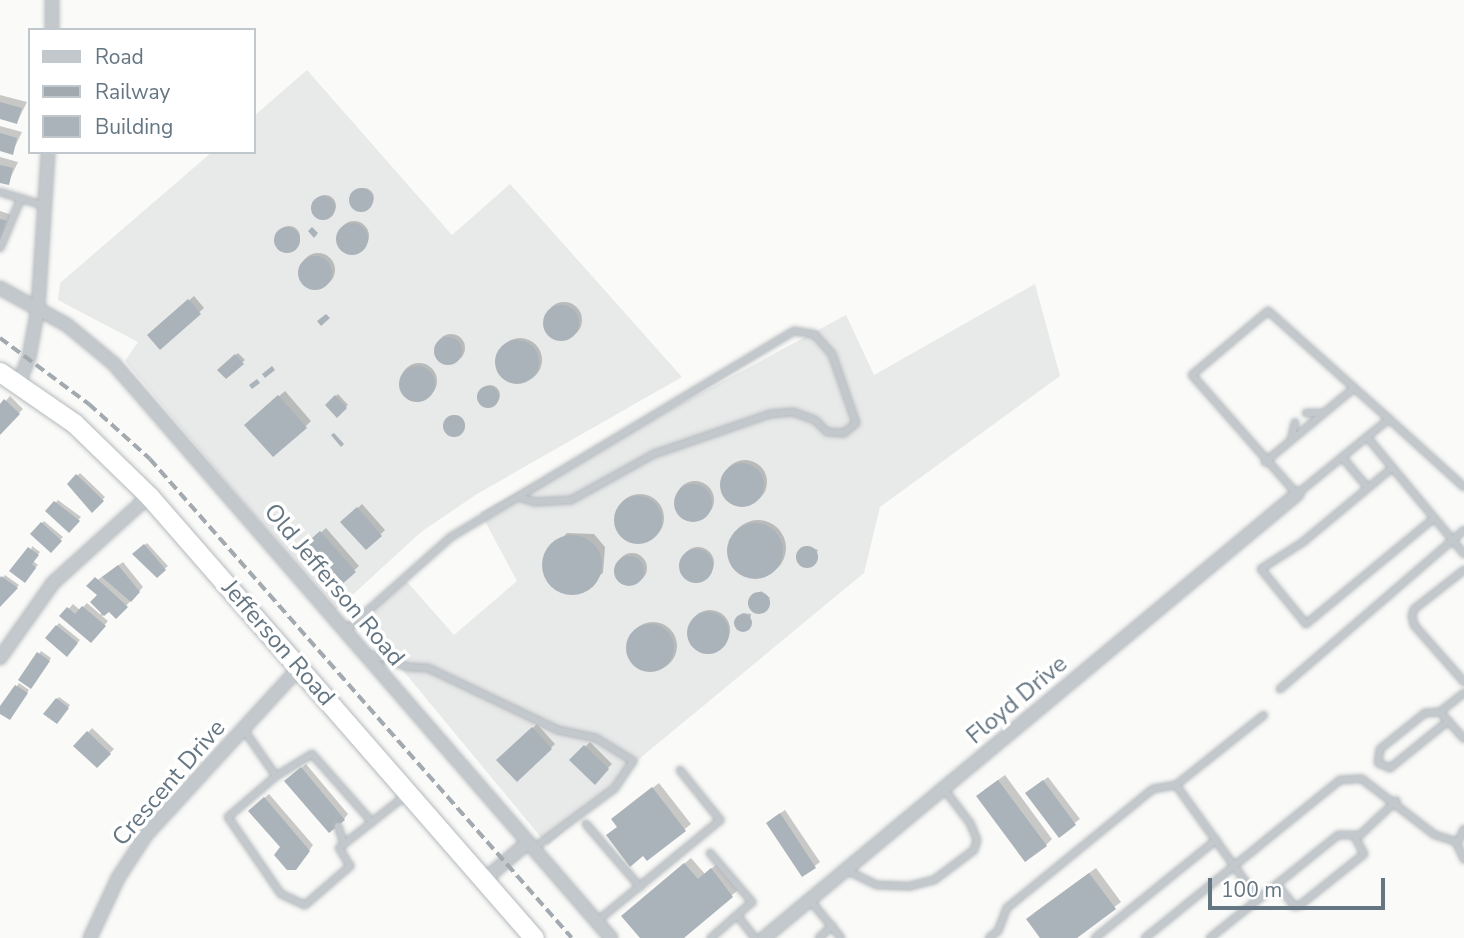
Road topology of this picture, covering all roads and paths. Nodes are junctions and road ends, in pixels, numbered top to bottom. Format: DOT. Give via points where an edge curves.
graph roads {
  1 [pos="52,0"];
  2 [pos="52,28"];
  3 [pos="48,154"];
  4 [pos="0,192"];
  5 [pos="21,198"];
  6 [pos="45,206"];
  7 [pos="0,248"];
  8 [pos="0,288"];
  9 [pos="38,308"];
  10 [pos="0,372"];
  11 [pos="19,383"];
  12 [pos="1353,388"];
  13 [pos="1306,413"];
  14 [pos="1323,413"];
  15 [pos="1389,419"];
  16 [pos="1295,422"];
  17 [pos="1367,437"];
  18 [pos="1291,440"];
  19 [pos="1342,457"];
  20 [pos="1265,462"];
  21 [pos="1392,468"];
  22 [pos="1464,487"];
  23 [pos="1368,488"];
  24 [pos="1297,494"];
  25 [pos="149,496"];
  26 [pos="519,497"];
  27 [pos="1434,519"];
  28 [pos="1464,530"];
  29 [pos="1452,540"];
  30 [pos="1464,554"];
  31 [pos="1464,570"];
  32 [pos="345,631"];
  33 [pos="361,650"];
  34 [pos="0,658"];
  35 [pos="299,668"];
  36 [pos="1464,682"];
  37 [pos="1280,689"];
  38 [pos="1464,693"];
  39 [pos="1440,712"];
  40 [pos="1264,715"];
  41 [pos="1448,721"];
  42 [pos="244,730"];
  43 [pos="1464,739"];
  44 [pos="680,770"];
  45 [pos="279,774"];
  46 [pos="293,774"];
  47 [pos="1176,785"];
  48 [pos="944,789"];
  49 [pos="408,794"];
  50 [pos="1396,801"];
  51 [pos="372,822"];
  52 [pos="586,824"];
  53 [pos="338,826"];
  54 [pos="1464,829"];
  55 [pos="1353,835"];
  56 [pos="1216,840"];
  57 [pos="1458,842"];
  58 [pos="344,844"];
  59 [pos="530,846"];
  60 [pos="710,853"];
  61 [pos="1464,859"];
  62 [pos="1234,866"];
  63 [pos="846,870"];
  64 [pos="483,881"];
  65 [pos="1277,884"];
  66 [pos="640,887"];
  67 [pos="1258,899"];
  68 [pos="810,900"];
  69 [pos="737,915"];
  70 [pos="596,922"];
  71 [pos="832,926"];
  72 [pos="90,938"];
  73 [pos="534,938"];
  74 [pos="611,938"];
  75 [pos="711,938"];
  76 [pos="755,938"];
  77 [pos="764,938"];
  78 [pos="819,938"];
  79 [pos="841,938"];
  80 [pos="989,938"];
  81 [pos="1095,938"];
  82 [pos="1144,938"];
  83 [pos="1210,938"];
  1 -- 2 [label="street"];
  3 -- 6 [label="street"];
  4 -- 5 [label="lane"];
  5 -- 6 [label="lane"];
  5 -- 7 [label="lane"];
  6 -- 9 [label="street"];
  8 -- 9 [label="street, Old Jefferson Road"];
  9 -- 11 [label="street"];
  9 -- 32 [label="street, Old Jefferson Road" via="86,339 114,364"];
  10 -- 11 [label="highway, Jefferson Road"];
  11 -- 25 [label="highway, Jefferson Road" via="74,423"];
  12 -- 14 [label="lane"];
  12 -- 15 [label="lane"];
  12 -- 20 [label="lane" via="1268,312 1201,367 1192,375"];
  13 -- 14 [label="lane"];
  14 -- 18 [label="lane"];
  15 -- 17 [label="lane"];
  15 -- 22 [label="lane"];
  16 -- 18 [label="lane"];
  17 -- 19 [label="lane"];
  17 -- 21 [label="lane"];
  18 -- 20 [label="lane"];
  19 -- 23 [label="lane"];
  19 -- 24 [label="lane"];
  20 -- 24 [label="lane"];
  21 -- 23 [label="lane"];
  21 -- 27 [label="lane"];
  23 -- 27 [label="lane" via="1303,542 1261,569 1306,624"];
  24 -- 48 [label="street, Floyd Drive"];
  25 -- 34 [label="street" via="53,583"];
  25 -- 35 [label="highway, Jefferson Road"];
  26 -- 26 [label="lane" via="794,331 814,334 832,354 856,423 844,433 827,432 793,412 770,414 654,454 571,500 535,502"];
  26 -- 32 [label="lane" via="451,537"];
  27 -- 29 [label="lane"];
  28 -- 29 [label="lane"];
  29 -- 30 [label="lane"];
  29 -- 37 [label="lane"];
  31 -- 36 [label="lane" via="1414,609 1412,616 1413,625"];
  32 -- 33 [label="street, Old Jefferson Road"];
  33 -- 59 [label="street, Old Jefferson Road"];
  33 -- 59 [label="lane" via="408,667 428,668 558,730 596,738 633,761 615,788"];
  35 -- 42 [label="street, Crescent Drive"];
  35 -- 49 [label="highway, Jefferson Road"];
  38 -- 39 [label="lane"];
  39 -- 41 [label="lane"];
  39 -- 41 [label="lane" via="1425,713 1380,749 1378,763 1390,768"];
  40 -- 47 [label="lane"];
  41 -- 43 [label="lane"];
  42 -- 45 [label="lane"];
  42 -- 72 [label="street, Crescent Drive" via="138,846"];
  44 -- 66 [label="lane" via="720,820"];
  45 -- 46 [label="lane"];
  45 -- 51 [label="lane" via="312,754"];
  45 -- 58 [label="lane" via="228,817 281,894 305,905 350,866 340,848"];
  47 -- 56 [label="lane"];
  47 -- 80 [label="lane" via="1153,789 1007,908 998,930"];
  48 -- 63 [label="street, Floyd Drive"];
  48 -- 63 [label="lane" via="970,823 977,840 974,850 934,880 910,886 877,885"];
  49 -- 51 [label="lane"];
  49 -- 64 [label="highway, Jefferson Road"];
  50 -- 55 [label="lane" via="1360,835"];
  50 -- 57 [label="lane" via="1435,835"];
  50 -- 62 [label="lane" via="1362,779 1340,780"];
  51 -- 58 [label="lane"];
  52 -- 66 [label="lane"];
  53 -- 58 [label="lane"];
  54 -- 57 [label="lane"];
  55 -- 65 [label="lane" via="1338,835"];
  55 -- 65 [label="lane" via="1364,854 1300,905 1294,906"];
  56 -- 62 [label="lane"];
  56 -- 81 [label="lane"];
  57 -- 61 [label="lane"];
  59 -- 64 [label="street"];
  59 -- 70 [label="street, Old Jefferson Road"];
  60 -- 69 [label="lane" via="752,902"];
  62 -- 67 [label="lane"];
  62 -- 82 [label="lane"];
  63 -- 68 [label="street, Floyd Drive"];
  64 -- 73 [label="highway, Jefferson Road"];
  65 -- 67 [label="lane"];
  66 -- 70 [label="lane"];
  67 -- 83 [label="lane"];
  68 -- 71 [label="lane"];
  68 -- 77 [label="street, Floyd Drive"];
  69 -- 75 [label="lane"];
  69 -- 76 [label="lane"];
  70 -- 74 [label="street, Old Jefferson Road"];
  71 -- 78 [label="lane"];
  71 -- 79 [label="lane"];
}
